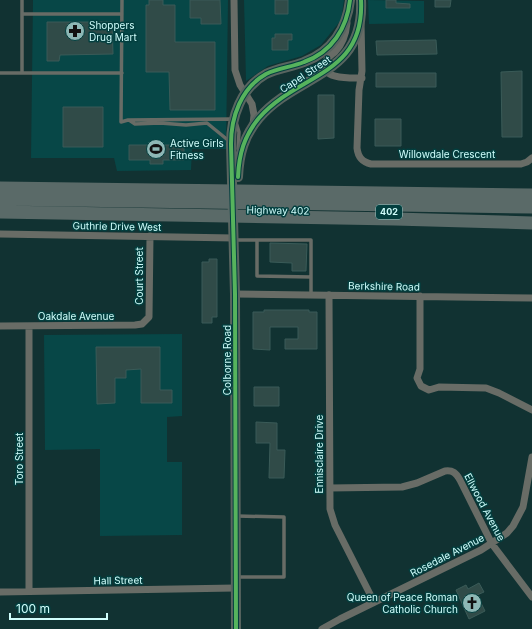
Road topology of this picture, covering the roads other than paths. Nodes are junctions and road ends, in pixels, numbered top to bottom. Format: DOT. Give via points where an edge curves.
graph roads {
  1 [pos="22,0"];
  2 [pos="122,0"];
  3 [pos="234,0"];
  4 [pos="350,0"];
  5 [pos="361,0"];
  6 [pos="348,13"];
  7 [pos="22,14"];
  8 [pos="122,14"];
  9 [pos="361,19"];
  10 [pos="235,70"];
  11 [pos="327,71"];
  12 [pos="0,73"];
  13 [pos="22,73"];
  14 [pos="122,73"];
  15 [pos="362,78"];
  16 [pos="246,93"];
  17 [pos="237,109"];
  18 [pos="128,120"];
  19 [pos="233,120"];
  20 [pos="250,131"];
  21 [pos="231,143"];
  22 [pos="532,158"];
  23 [pos="361,159"];
  24 [pos="239,162"];
  25 [pos="0,188"];
  26 [pos="532,195"];
  27 [pos="0,199"];
  28 [pos="0,206"];
  29 [pos="234,206"];
  30 [pos="532,207"];
  31 [pos="0,212"];
  32 [pos="532,214"];
  33 [pos="532,223"];
  34 [pos="0,234"];
  35 [pos="150,236"];
  36 [pos="234,239"];
  37 [pos="257,240"];
  38 [pos="311,277"];
  39 [pos="235,294"];
  40 [pos="311,295"];
  41 [pos="329,295"];
  42 [pos="420,296"];
  43 [pos="532,298"];
  44 [pos="149,317"];
  45 [pos="0,326"];
  46 [pos="29,326"];
  47 [pos="532,410"];
  48 [pos="532,457"];
  49 [pos="530,477"];
  50 [pos="330,488"];
  51 [pos="235,516"];
  52 [pos="492,544"];
  53 [pos="236,577"];
  54 [pos="235,588"];
  55 [pos="29,591"];
  56 [pos="0,592"];
  57 [pos="532,596"];
  58 [pos="374,602"];
  59 [pos="236,629"];
  60 [pos="322,629"];
  1 -- 7 [label="lane"];
  2 -- 8 [label="lane"];
  3 -- 10 [label="street, Colborne Road"];
  4 -- 6 [label="street, Capel Street"];
  5 -- 9 [label="street, Capel Street"];
  6 -- 11 [label="street, Capel Street" via="343,41 325,62"];
  6 -- 16 [label="street, Capel Street" via="333,44 305,62 266,74"];
  7 -- 8 [label="lane"];
  7 -- 13 [label="lane"];
  8 -- 14 [label="lane"];
  9 -- 11 [label="street, Capel Street" via="351,46"];
  9 -- 15 [label="street, Capel Street"];
  10 -- 16 [label="street, Colborne Road"];
  10 -- 17 [label="street" via="241,93"];
  11 -- 15 [label="street, Capel Street" via="334,76"];
  11 -- 20 [label="street, Capel Street" via="273,105"];
  12 -- 13 [label="lane"];
  13 -- 14 [label="lane"];
  14 -- 18 [label="lane" via="121,122"];
  15 -- 23 [label="street, Capel Street" via="357,148"];
  16 -- 17 [label="street, Colborne Road"];
  16 -- 20 [label="street, Colborne Road" via="253,108 254,120"];
  17 -- 19 [label="street, Colborne Road"];
  18 -- 19 [label="lane"];
  18 -- 21 [label="lane" via="135,124 207,123"];
  19 -- 21 [label="street, Colborne Road"];
  19 -- 24 [label="lane" via="238,128"];
  20 -- 24 [label="street, Colborne Road"];
  21 -- 29 [label="street, Colborne Road"];
  22 -- 23 [label="street, Willowdale Crescent" via="521,164 371,164"];
  24 -- 29 [label="street, Colborne Road"];
  25 -- 29 [label="highway, Highway 402 / 402"];
  26 -- 29 [label="highway, Highway 402 / 402"];
  27 -- 29 [label="highway"];
  28 -- 29 [label="highway, Highway 402 / 402"];
  29 -- 30 [label="highway"];
  29 -- 31 [label="highway"];
  29 -- 32 [label="highway, Highway 402 / 402"];
  29 -- 33 [label="highway"];
  29 -- 36 [label="street, Colborne Road"];
  34 -- 35 [label="street, Guthrie Drive West"];
  35 -- 36 [label="street, Guthrie Drive West"];
  35 -- 44 [label="street, Court Street"];
  36 -- 37 [label="lane"];
  36 -- 39 [label="street, Colborne Road"];
  37 -- 38 [label="lane" via="257,276"];
  37 -- 38 [label="lane" via="311,240"];
  38 -- 40 [label="lane"];
  39 -- 40 [label="street, Berkshire Road"];
  39 -- 51 [label="street, Colborne Road"];
  40 -- 41 [label="street, Berkshire Road"];
  41 -- 42 [label="street, Berkshire Road"];
  41 -- 50 [label="street, Ennisclaire Drive"];
  42 -- 43 [label="street, Berkshire Road"];
  42 -- 47 [label="street" via="420,369 417,378 421,386 429,390 439,387 486,388"];
  44 -- 46 [label="street, Oakdale Avenue" via="142,324 135,326"];
  45 -- 46 [label="street, Oakdale Avenue"];
  46 -- 55 [label="street, Toro Street"];
  48 -- 49 [label="street, Rosedale Avenue"];
  49 -- 52 [label="street, Rosedale Avenue" via="523,507 516,520 507,534"];
  50 -- 52 [label="street, Ellwood Avenue" via="402,487 445,471 452,471 460,480"];
  50 -- 58 [label="street, Ennisclaire Drive" via="329,504 333,519"];
  51 -- 53 [label="street, Colborne Road"];
  51 -- 53 [label="lane" via="284,517 284,577"];
  52 -- 57 [label="street, Ellwood Avenue"];
  52 -- 58 [label="street, Rosedale Avenue"];
  53 -- 54 [label="street, Colborne Road"];
  54 -- 55 [label="street, Hall Street"];
  54 -- 59 [label="street, Colborne Road"];
  55 -- 56 [label="street, Hall Street"];
  58 -- 60 [label="street, Rosedale Avenue"];
}
